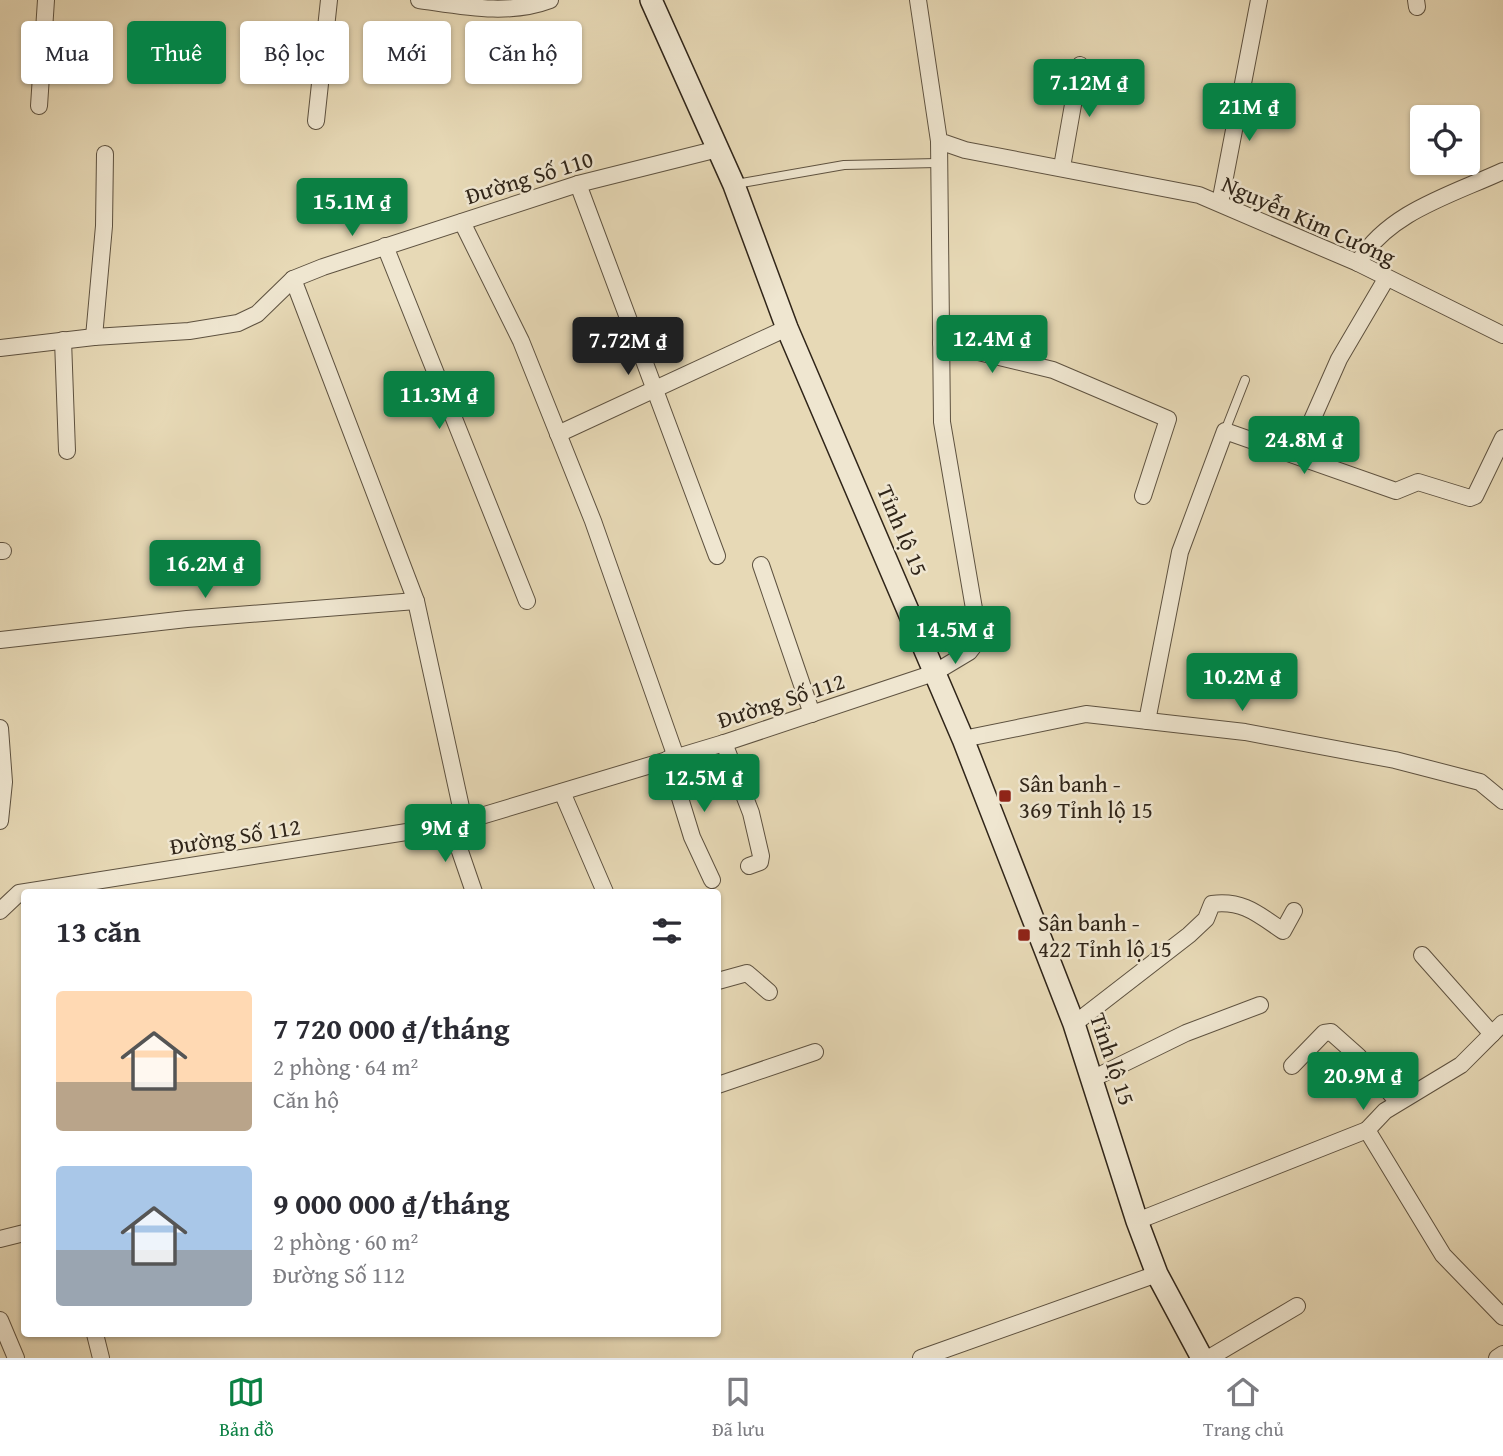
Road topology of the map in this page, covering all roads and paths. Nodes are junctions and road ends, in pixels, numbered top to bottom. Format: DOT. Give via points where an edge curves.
graph roads {
  1 [pos="46,0"];
  2 [pos="329,0"];
  3 [pos="419,0"];
  4 [pos="550,0"];
  5 [pos="651,0"];
  6 [pos="918,0"];
  7 [pos="1259,0"];
  8 [pos="1080,65"];
  9 [pos="39,106"];
  10 [pos="316,121"];
  11 [pos="939,141"];
  12 [pos="718,149"];
  13 [pos="105,153"];
  14 [pos="937,163"];
  15 [pos="1062,166"];
  16 [pos="1503,171"];
  17 [pos="578,184"];
  18 [pos="734,185"];
  19 [pos="1220,203"];
  20 [pos="463,222"];
  21 [pos="385,247"];
  22 [pos="1358,263"];
  23 [pos="293,279"];
  24 [pos="1386,279"];
  25 [pos="787,328"];
  26 [pos="1503,335"];
  27 [pos="93,337"];
  28 [pos="63,341"];
  29 [pos="941,343"];
  30 [pos="0,348"];
  31 [pos="1245,380"];
  32 [pos="653,393"];
  33 [pos="1225,431"];
  34 [pos="558,434"];
  35 [pos="1503,438"];
  36 [pos="67,451"];
  37 [pos="1297,454"];
  38 [pos="1143,496"];
  39 [pos="717,556"];
  40 [pos="761,565"];
  41 [pos="416,601"];
  42 [pos="527,601"];
  43 [pos="0,640"];
  44 [pos="934,673"];
  45 [pos="812,714"];
  46 [pos="1147,721"];
  47 [pos="0,729"];
  48 [pos="963,739"];
  49 [pos="724,743"];
  50 [pos="672,758"];
  51 [pos="562,792"];
  52 [pos="1503,801"];
  53 [pos="0,821"];
  54 [pos="458,823"];
  55 [pos="749,866"];
  56 [pos="712,880"];
  57 [pos="44,889"];
  58 [pos="473,889"];
  59 [pos="604,889"];
  60 [pos="21,893"];
  61 [pos="1,905"];
  62 [pos="1294,911"];
  63 [pos="1422,955"];
  64 [pos="721,980"];
  65 [pos="769,992"];
  66 [pos="1260,1005"];
  67 [pos="1074,1024"];
  68 [pos="1498,1028"];
  69 [pos="815,1052"];
  70 [pos="1292,1066"];
  71 [pos="1094,1078"];
  72 [pos="721,1084"];
  73 [pos="1398,1102"];
  74 [pos="1367,1130"];
  75 [pos="1137,1221"];
  76 [pos="21,1234"];
  77 [pos="0,1239"];
  78 [pos="1157,1273"];
  79 [pos="1297,1306"];
  80 [pos="1503,1317"];
  81 [pos="0,1320"];
  82 [pos="96,1337"];
  83 [pos="1503,1354"];
  84 [pos="10,1355"];
  85 [pos="101,1358"];
  86 [pos="921,1358"];
  87 [pos="1202,1358"];
  88 [pos="1209,1358"];
  89 [pos="1497,1358"];
  1 -- 9 [label="street"];
  2 -- 10 [label="street"];
  3 -- 4 [label="street" via="526,9"];
  5 -- 12 [label="main road, Tỉnh lộ 15"];
  6 -- 11 [label="street"];
  7 -- 19 [label="street"];
  8 -- 15 [label="street"];
  11 -- 14 [label="street, Đường Số 112"];
  11 -- 15 [label="street, Nguyễn Kim Cương" via="965,150"];
  12 -- 17 [label="street, Đường Số 110"];
  12 -- 18 [label="main road, Tỉnh lộ 15"];
  13 -- 27 [label="street" via="104,226"];
  14 -- 18 [label="lane" via="844,165"];
  14 -- 29 [label="street, Đường Số 112"];
  15 -- 19 [label="street, Nguyễn Kim Cương"];
  16 -- 22 [label="street" via="1393,222 1371,241"];
  17 -- 20 [label="street, Đường Số 110"];
  17 -- 32 [label="street"];
  18 -- 25 [label="main road, Tỉnh lộ 15"];
  19 -- 22 [label="street, Nguyễn Kim Cương"];
  20 -- 21 [label="street, Đường Số 110"];
  20 -- 34 [label="street" via="521,341"];
  21 -- 23 [label="street, Đường Số 110"];
  21 -- 42 [label="street"];
  22 -- 24 [label="street, Nguyễn Kim Cương"];
  23 -- 27 [label="street, Đường Số 110" via="257,314 238,323"];
  23 -- 41 [label="street"];
  24 -- 26 [label="street, Nguyễn Kim Cương"];
  24 -- 37 [label="street" via="1339,359"];
  25 -- 32 [label="street"];
  25 -- 44 [label="main road, Tỉnh lộ 15"];
  27 -- 28 [label="street, Đường Số 110"];
  28 -- 30 [label="street, Đường Số 110"];
  28 -- 36 [label="street"];
  29 -- 38 [label="street" via="1053,370 1168,419"];
  29 -- 44 [label="street, Đường Số 112" via="942,422 978,632 969,652"];
  31 -- 33 [label="lane"];
  32 -- 34 [label="street"];
  32 -- 39 [label="street"];
  33 -- 37 [label="street"];
  33 -- 46 [label="street" via="1180,552"];
  34 -- 50 [label="street" via="593,520"];
  35 -- 37 [label="street" via="1473,498 1418,482 1396,491"];
  40 -- 45 [label="street"];
  41 -- 43 [label="street"];
  41 -- 54 [label="street"];
  44 -- 45 [label="street, Đường Số 112"];
  44 -- 48 [label="main road, Tỉnh lộ 15"];
  45 -- 49 [label="street, Đường Số 112"];
  46 -- 48 [label="street" via="1086,715"];
  46 -- 52 [label="street" via="1245,732 1395,760 1480,782"];
  47 -- 53 [label="street" via="4,782"];
  48 -- 67 [label="main road, Tỉnh lộ 15"];
  49 -- 50 [label="street, Đường Số 112"];
  49 -- 55 [label="street" via="751,813 761,856 760,862"];
  50 -- 51 [label="street, Đường Số 112"];
  50 -- 56 [label="street" via="692,837"];
  51 -- 54 [label="street, Đường Số 112"];
  51 -- 59 [label="street"];
  54 -- 57 [label="street, Đường Số 112"];
  54 -- 58 [label="street"];
  60 -- 61 [label="street, Đường Số 112"];
  62 -- 67 [label="street" via="1283,931 1232,901 1212,904 1206,919 1189,935"];
  63 -- 68 [label="street"];
  64 -- 65 [label="street" via="747,973"];
  66 -- 71 [label="street" via="1186,1033"];
  67 -- 71 [label="main road, Tỉnh lộ 15"];
  68 -- 73 [label="street" via="1461,1065"];
  69 -- 72 [label="street"];
  70 -- 73 [label="street" via="1324,1033 1331,1032"];
  71 -- 75 [label="main road, Tỉnh lộ 15"];
  73 -- 74 [label="street"];
  74 -- 75 [label="street"];
  74 -- 80 [label="street" via="1443,1255"];
  75 -- 78 [label="main road, Tỉnh lộ 15"];
  76 -- 77 [label="street"];
  78 -- 86 [label="street"];
  78 -- 87 [label="main road, Tỉnh lộ 15"];
  79 -- 88 [label="street"];
  81 -- 84 [label="street"];
  82 -- 85 [label="street"];
  83 -- 89 [label="street"];
}
